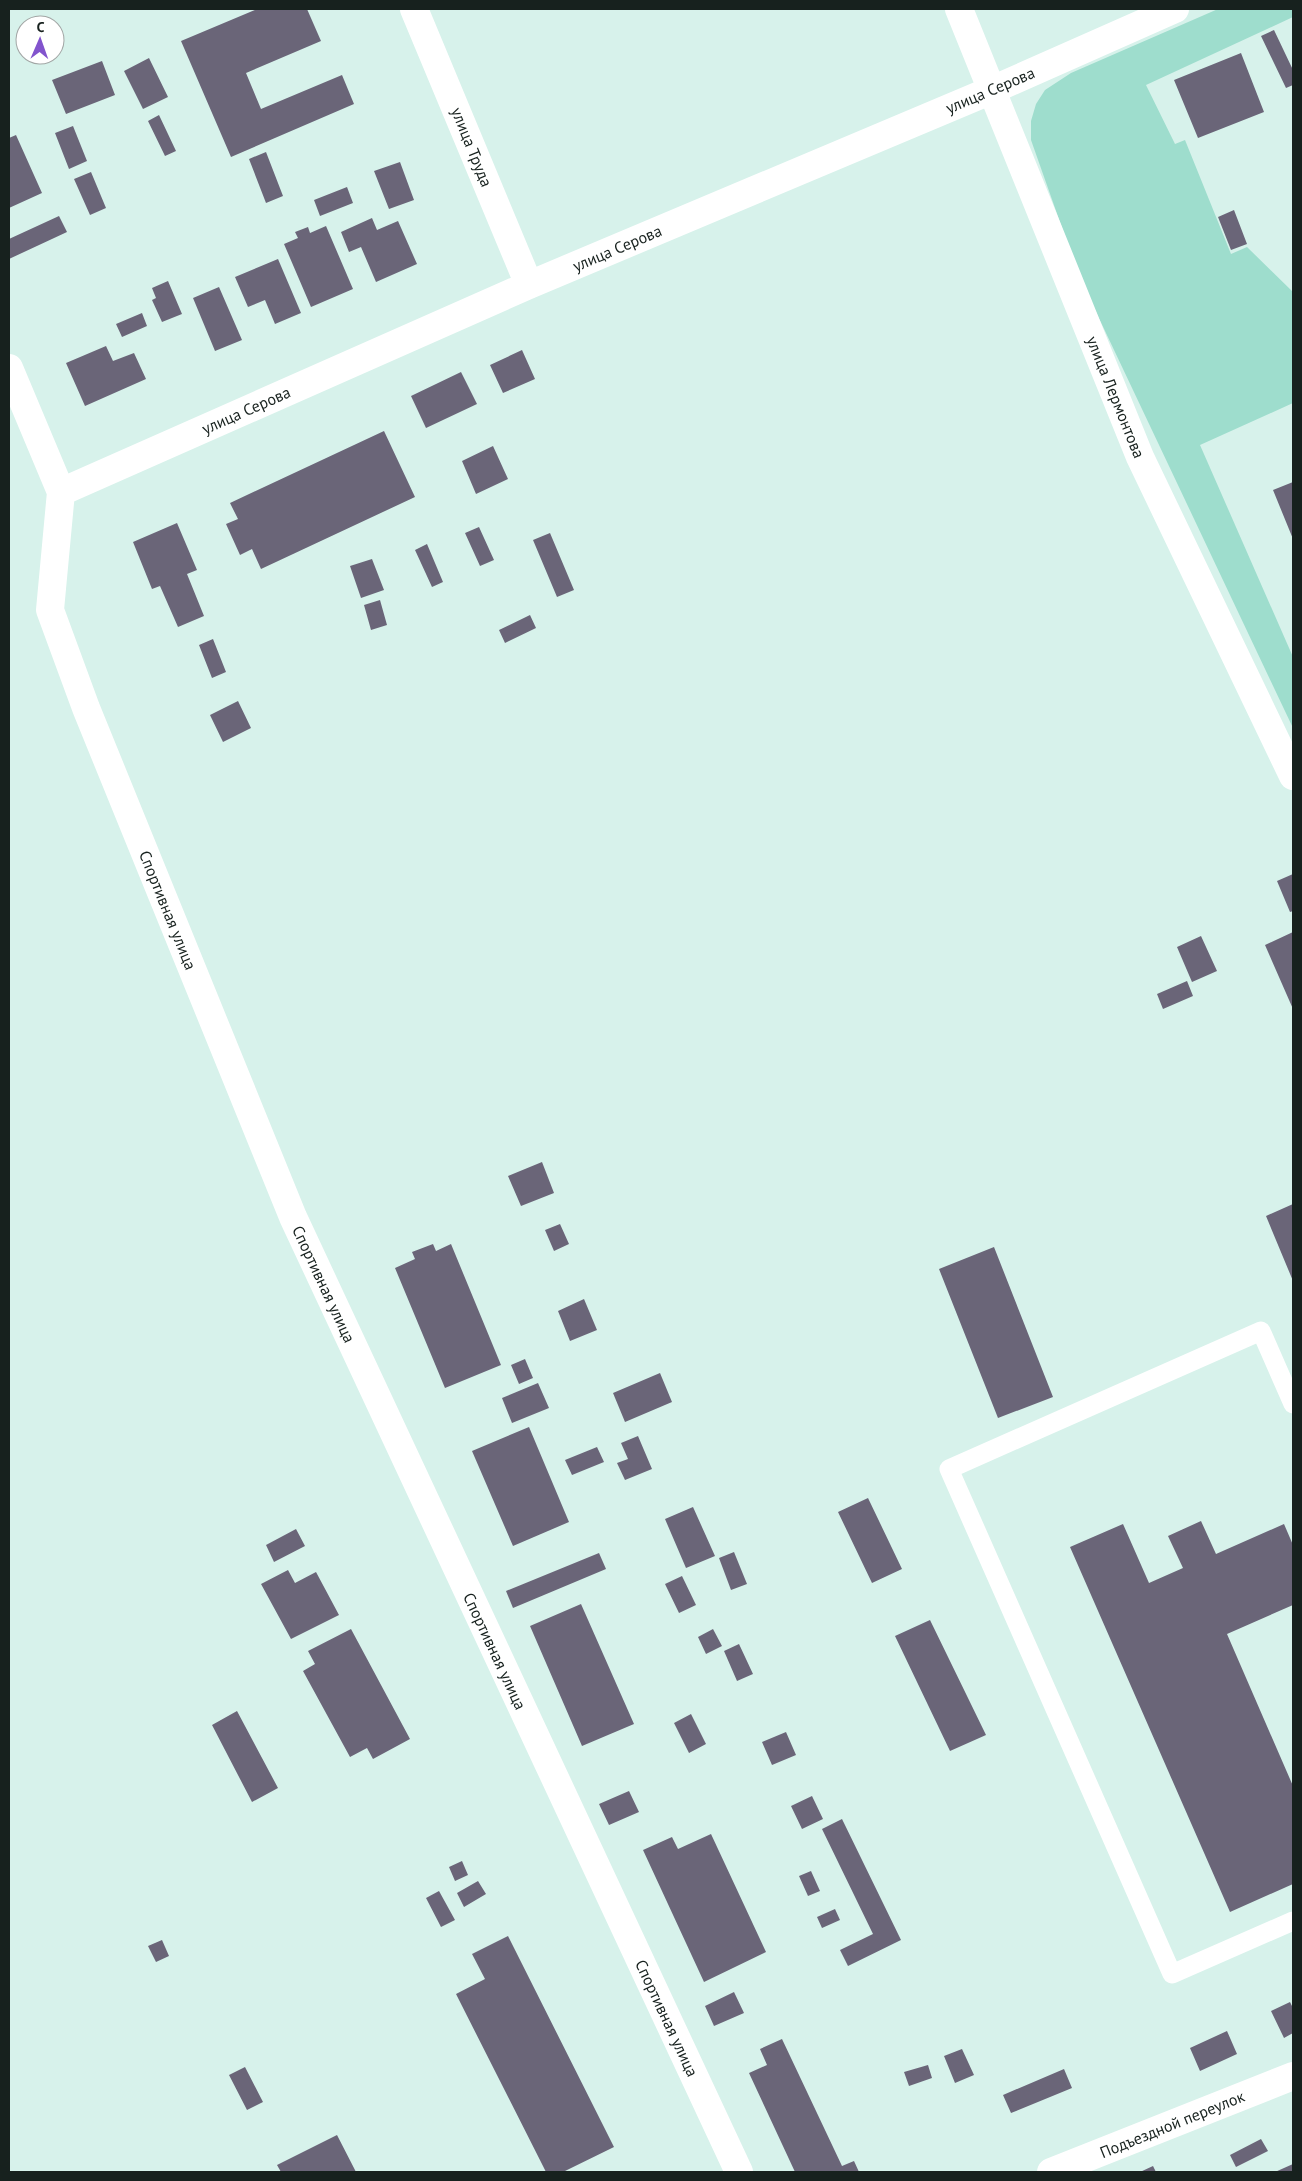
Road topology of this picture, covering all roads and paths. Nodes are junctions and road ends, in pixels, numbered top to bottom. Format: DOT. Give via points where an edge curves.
graph roads {
  1 [pos="414,9"];
  2 [pos="959,9"];
  3 [pos="1175,9"];
  4 [pos="992,90"];
  5 [pos="528,284"];
  6 [pos="9,368"];
  7 [pos="61,492"];
  8 [pos="1293,776"];
  9 [pos="1293,1404"];
  10 [pos="1293,1921"];
  11 [pos="1293,2076"];
  12 [pos="738,2172"];
  13 [pos="1052,2172"];
  1 -- 5 [label="street, улица Труда"];
  2 -- 4 [label="street, улица Лермонтова"];
  3 -- 4 [label="street, улица Серова"];
  4 -- 5 [label="street, улица Серова"];
  4 -- 8 [label="street, улица Лермонтова" via="1140,457"];
  5 -- 7 [label="street, улица Серова"];
  6 -- 7 [label="street, Спортивная улица"];
  7 -- 12 [label="street, Спортивная улица" via="50,610 86,708 293,1217"];
  9 -- 10 [label="lane" via="1261,1331 949,1469 1172,1974"];
  11 -- 13 [label="street, Подъездной переулок"];
}
